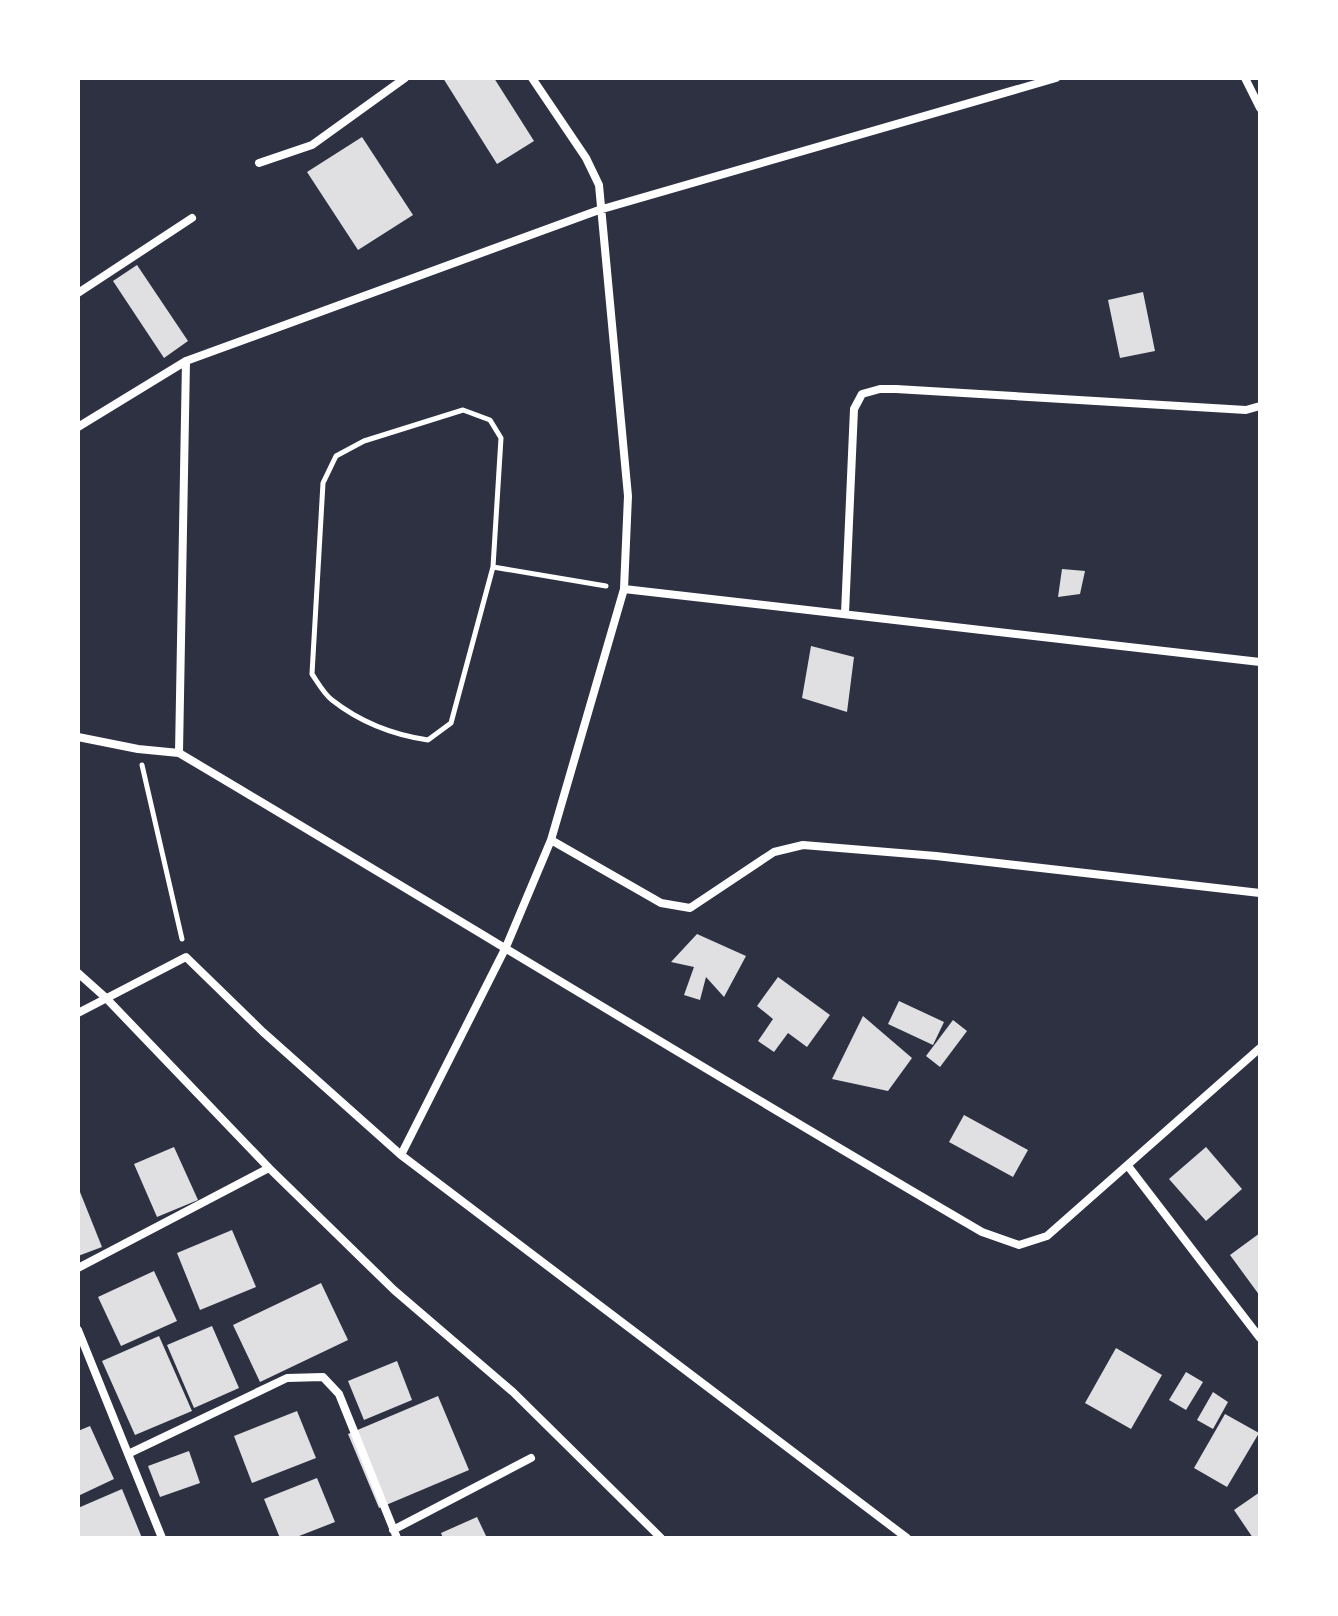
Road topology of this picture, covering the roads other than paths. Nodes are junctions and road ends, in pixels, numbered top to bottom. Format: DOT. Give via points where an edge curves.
graph roads {
  1 [pos="405,78"];
  2 [pos="532,78"];
  3 [pos="1056,78"];
  4 [pos="1245,78"];
  5 [pos="1260,108"];
  6 [pos="259,163"];
  7 [pos="599,210"];
  8 [pos="192,218"];
  9 [pos="78,293"];
  10 [pos="186,361"];
  11 [pos="1260,406"];
  12 [pos="78,427"];
  13 [pos="624,589"];
  14 [pos="845,613"];
  15 [pos="1260,662"];
  16 [pos="78,737"];
  17 [pos="179,753"];
  18 [pos="551,840"];
  19 [pos="1260,893"];
  20 [pos="506,947"];
  21 [pos="78,973"];
  22 [pos="106,998"];
  23 [pos="78,1013"];
  24 [pos="1260,1048"];
  25 [pos="401,1155"];
  26 [pos="1128,1166"];
  27 [pos="269,1168"];
  28 [pos="78,1268"];
  29 [pos="78,1330"];
  30 [pos="1260,1338"];
  31 [pos="128,1454"];
  32 [pos="531,1458"];
  33 [pos="395,1534"];
  34 [pos="162,1538"];
  35 [pos="661,1538"];
  36 [pos="907,1538"];
  1 -- 6 [label="street" via="312,145"];
  2 -- 7 [label="street" via="586,158 599,185"];
  3 -- 7 [label="street"];
  4 -- 5 [label="street"];
  7 -- 10 [label="street"];
  7 -- 13 [label="street" via="628,496"];
  8 -- 9 [label="street"];
  10 -- 12 [label="street"];
  10 -- 17 [label="street"];
  11 -- 14 [label="street" via="1246,410 896,389 862,394 854,409"];
  13 -- 14 [label="street"];
  13 -- 18 [label="street"];
  14 -- 15 [label="street"];
  16 -- 17 [label="street"];
  17 -- 20 [label="street"];
  18 -- 19 [label="street" via="661,903 690,908 774,852 803,845"];
  18 -- 20 [label="street"];
  20 -- 25 [label="street"];
  20 -- 26 [label="street" via="969,1224 1019,1245 1047,1236"];
  21 -- 22 [label="street"];
  22 -- 23 [label="street"];
  22 -- 25 [label="street" via="186,957"];
  22 -- 27 [label="street"];
  24 -- 26 [label="street"];
  25 -- 36 [label="street"];
  26 -- 30 [label="street"];
  27 -- 28 [label="street"];
  27 -- 35 [label="street" via="394,1290 513,1392"];
  29 -- 31 [label="street"];
  31 -- 33 [label="street" via="287,1378 323,1377 339,1394"];
  31 -- 34 [label="street"];
  32 -- 33 [label="street"];
}
